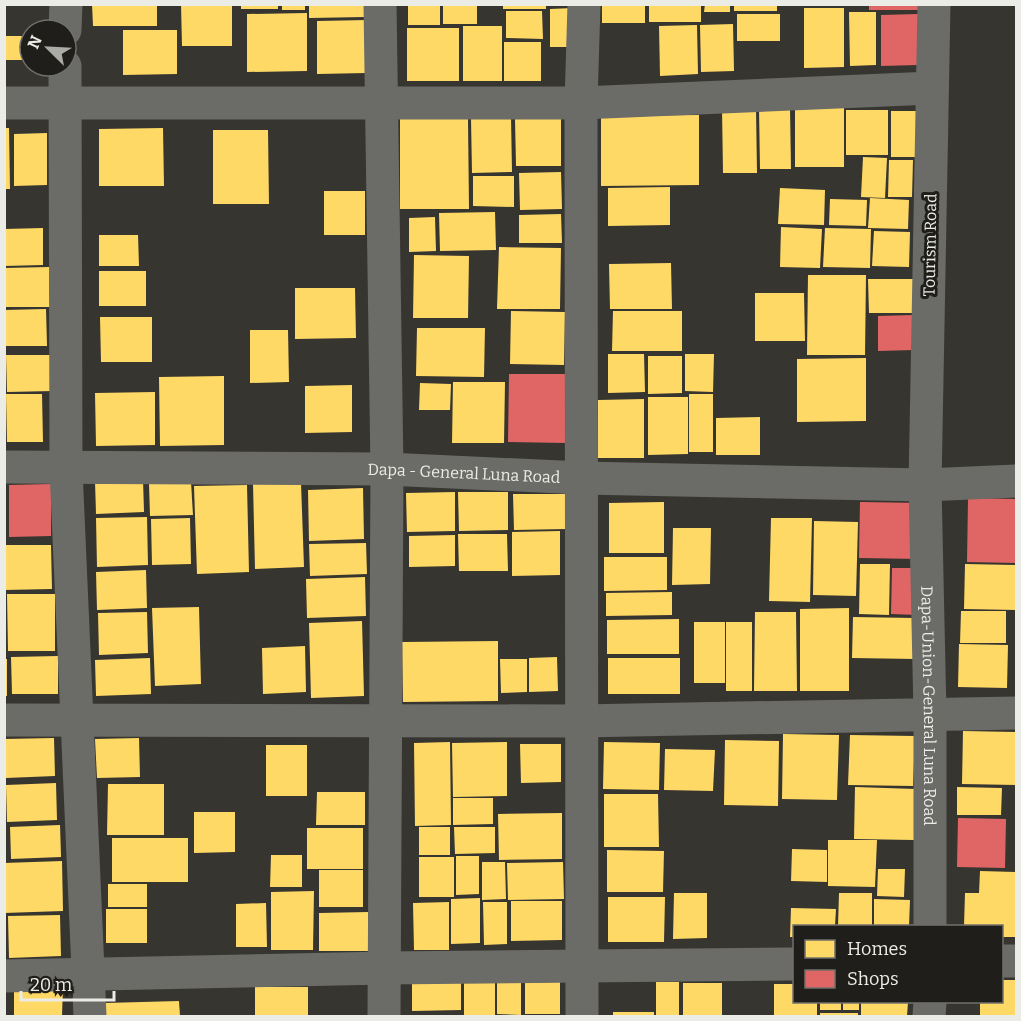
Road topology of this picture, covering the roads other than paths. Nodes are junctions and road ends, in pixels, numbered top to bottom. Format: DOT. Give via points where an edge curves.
graph roads {
  1 [pos="380,4"];
  2 [pos="584,4"];
  3 [pos="934,4"];
  4 [pos="65,78"];
  5 [pos="933,88"];
  6 [pos="382,101"];
  7 [pos="4,103"];
  8 [pos="65,103"];
  9 [pos="581,103"];
  10 [pos="4,467"];
  11 [pos="66,469"];
  12 [pos="387,469"];
  13 [pos="582,478"];
  14 [pos="1017,481"];
  15 [pos="925,485"];
  16 [pos="1017,713"];
  17 [pos="930,714"];
  18 [pos="75,719"];
  19 [pos="4,720"];
  20 [pos="384,720"];
  21 [pos="580,721"];
  22 [pos="930,925"];
  23 [pos="793,964"];
  24 [pos="582,966"];
  25 [pos="386,968"];
  26 [pos="87,975"];
  27 [pos="4,976"];
  28 [pos="90,1017"];
  29 [pos="384,1017"];
  30 [pos="582,1017"];
  1 -- 6 [label="street"];
  2 -- 9 [label="street"];
  3 -- 5 [label="street, Tourism Road"];
  4 -- 8 [label="street"];
  5 -- 9 [label="street"];
  5 -- 15 [label="street, Tourism Road"];
  6 -- 8 [label="street"];
  6 -- 9 [label="street"];
  6 -- 12 [label="street"];
  7 -- 8 [label="street"];
  8 -- 11 [label="street"];
  9 -- 13 [label="street"];
  10 -- 11 [label="main road, Dapa - General Luna Road"];
  11 -- 12 [label="main road, Dapa - General Luna Road"];
  11 -- 18 [label="street"];
  12 -- 13 [label="main road, Dapa - General Luna Road"];
  12 -- 20 [label="street"];
  13 -- 15 [label="main road, Dapa - General Luna Road"];
  13 -- 21 [label="street"];
  14 -- 15 [label="street"];
  15 -- 17 [label="main road, Dapa-Union-General Luna Road"];
  16 -- 17 [label="street"];
  17 -- 21 [label="street"];
  17 -- 22 [label="main road, Dapa-Union-General Luna Road"];
  18 -- 19 [label="street"];
  18 -- 20 [label="street"];
  18 -- 26 [label="street"];
  20 -- 21 [label="street"];
  20 -- 25 [label="street"];
  21 -- 24 [label="street"];
  23 -- 24 [label="street"];
  24 -- 25 [label="street"];
  24 -- 30 [label="street"];
  25 -- 26 [label="street"];
  25 -- 29 [label="street"];
  26 -- 27 [label="street"];
  26 -- 28 [label="street"];
}
